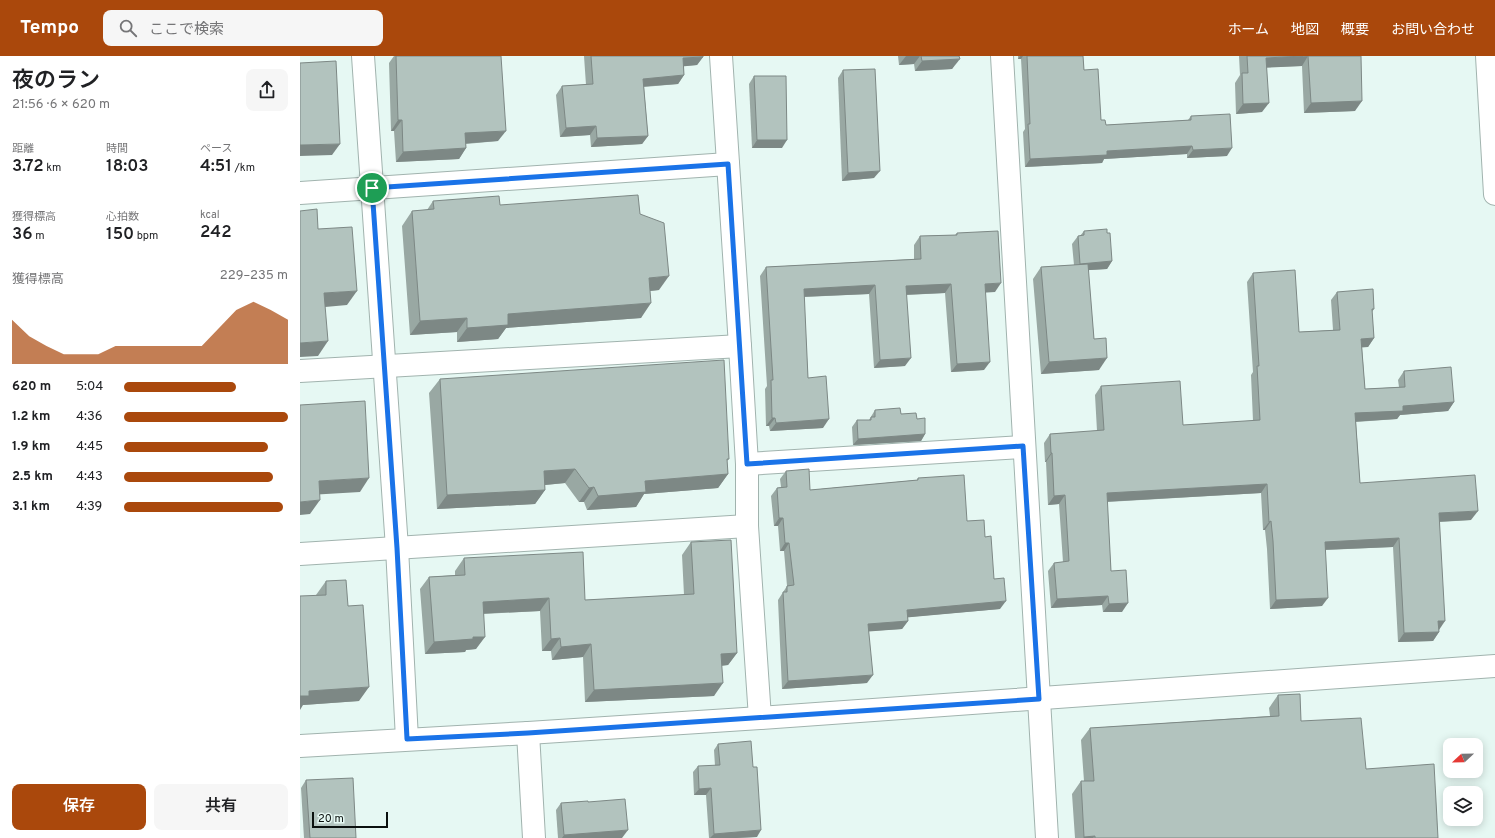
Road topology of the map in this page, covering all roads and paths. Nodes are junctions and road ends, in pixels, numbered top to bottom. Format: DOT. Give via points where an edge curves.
graph roads {
  1 [pos="363,56"];
  2 [pos="721,56"];
  3 [pos="1002,56"];
  4 [pos="1487,56"];
  5 [pos="728,164"];
  6 [pos="372,188"];
  7 [pos="300,193"];
  8 [pos="1495,194"];
  9 [pos="740,346"];
  10 [pos="384,366"];
  11 [pos="300,372"];
  12 [pos="1023,446"];
  13 [pos="747,464"];
  14 [pos="747,526"];
  15 [pos="397,548"];
  16 [pos="300,554"];
  17 [pos="1495,666"];
  18 [pos="1039,699"];
  19 [pos="760,718"];
  20 [pos="528,733"];
  21 [pos="407,739"];
  22 [pos="300,746"];
  23 [pos="534,838"];
  24 [pos="1047,838"];
  1 -- 6 [label="street"];
  2 -- 5 [label="street"];
  3 -- 12 [label="street"];
  4 -- 8 [label="street"];
  5 -- 6 [label="street"];
  5 -- 9 [label="street"];
  6 -- 7 [label="street"];
  6 -- 10 [label="street"];
  9 -- 10 [label="street"];
  9 -- 13 [label="street"];
  10 -- 11 [label="street"];
  10 -- 15 [label="street"];
  12 -- 13 [label="street"];
  12 -- 18 [label="street"];
  13 -- 14 [label="street"];
  14 -- 15 [label="street"];
  14 -- 19 [label="street"];
  15 -- 16 [label="street"];
  15 -- 21 [label="street"];
  17 -- 18 [label="street"];
  18 -- 19 [label="street"];
  18 -- 24 [label="street"];
  19 -- 20 [label="street"];
  20 -- 21 [label="street"];
  20 -- 23 [label="street"];
  21 -- 22 [label="street"];
}
